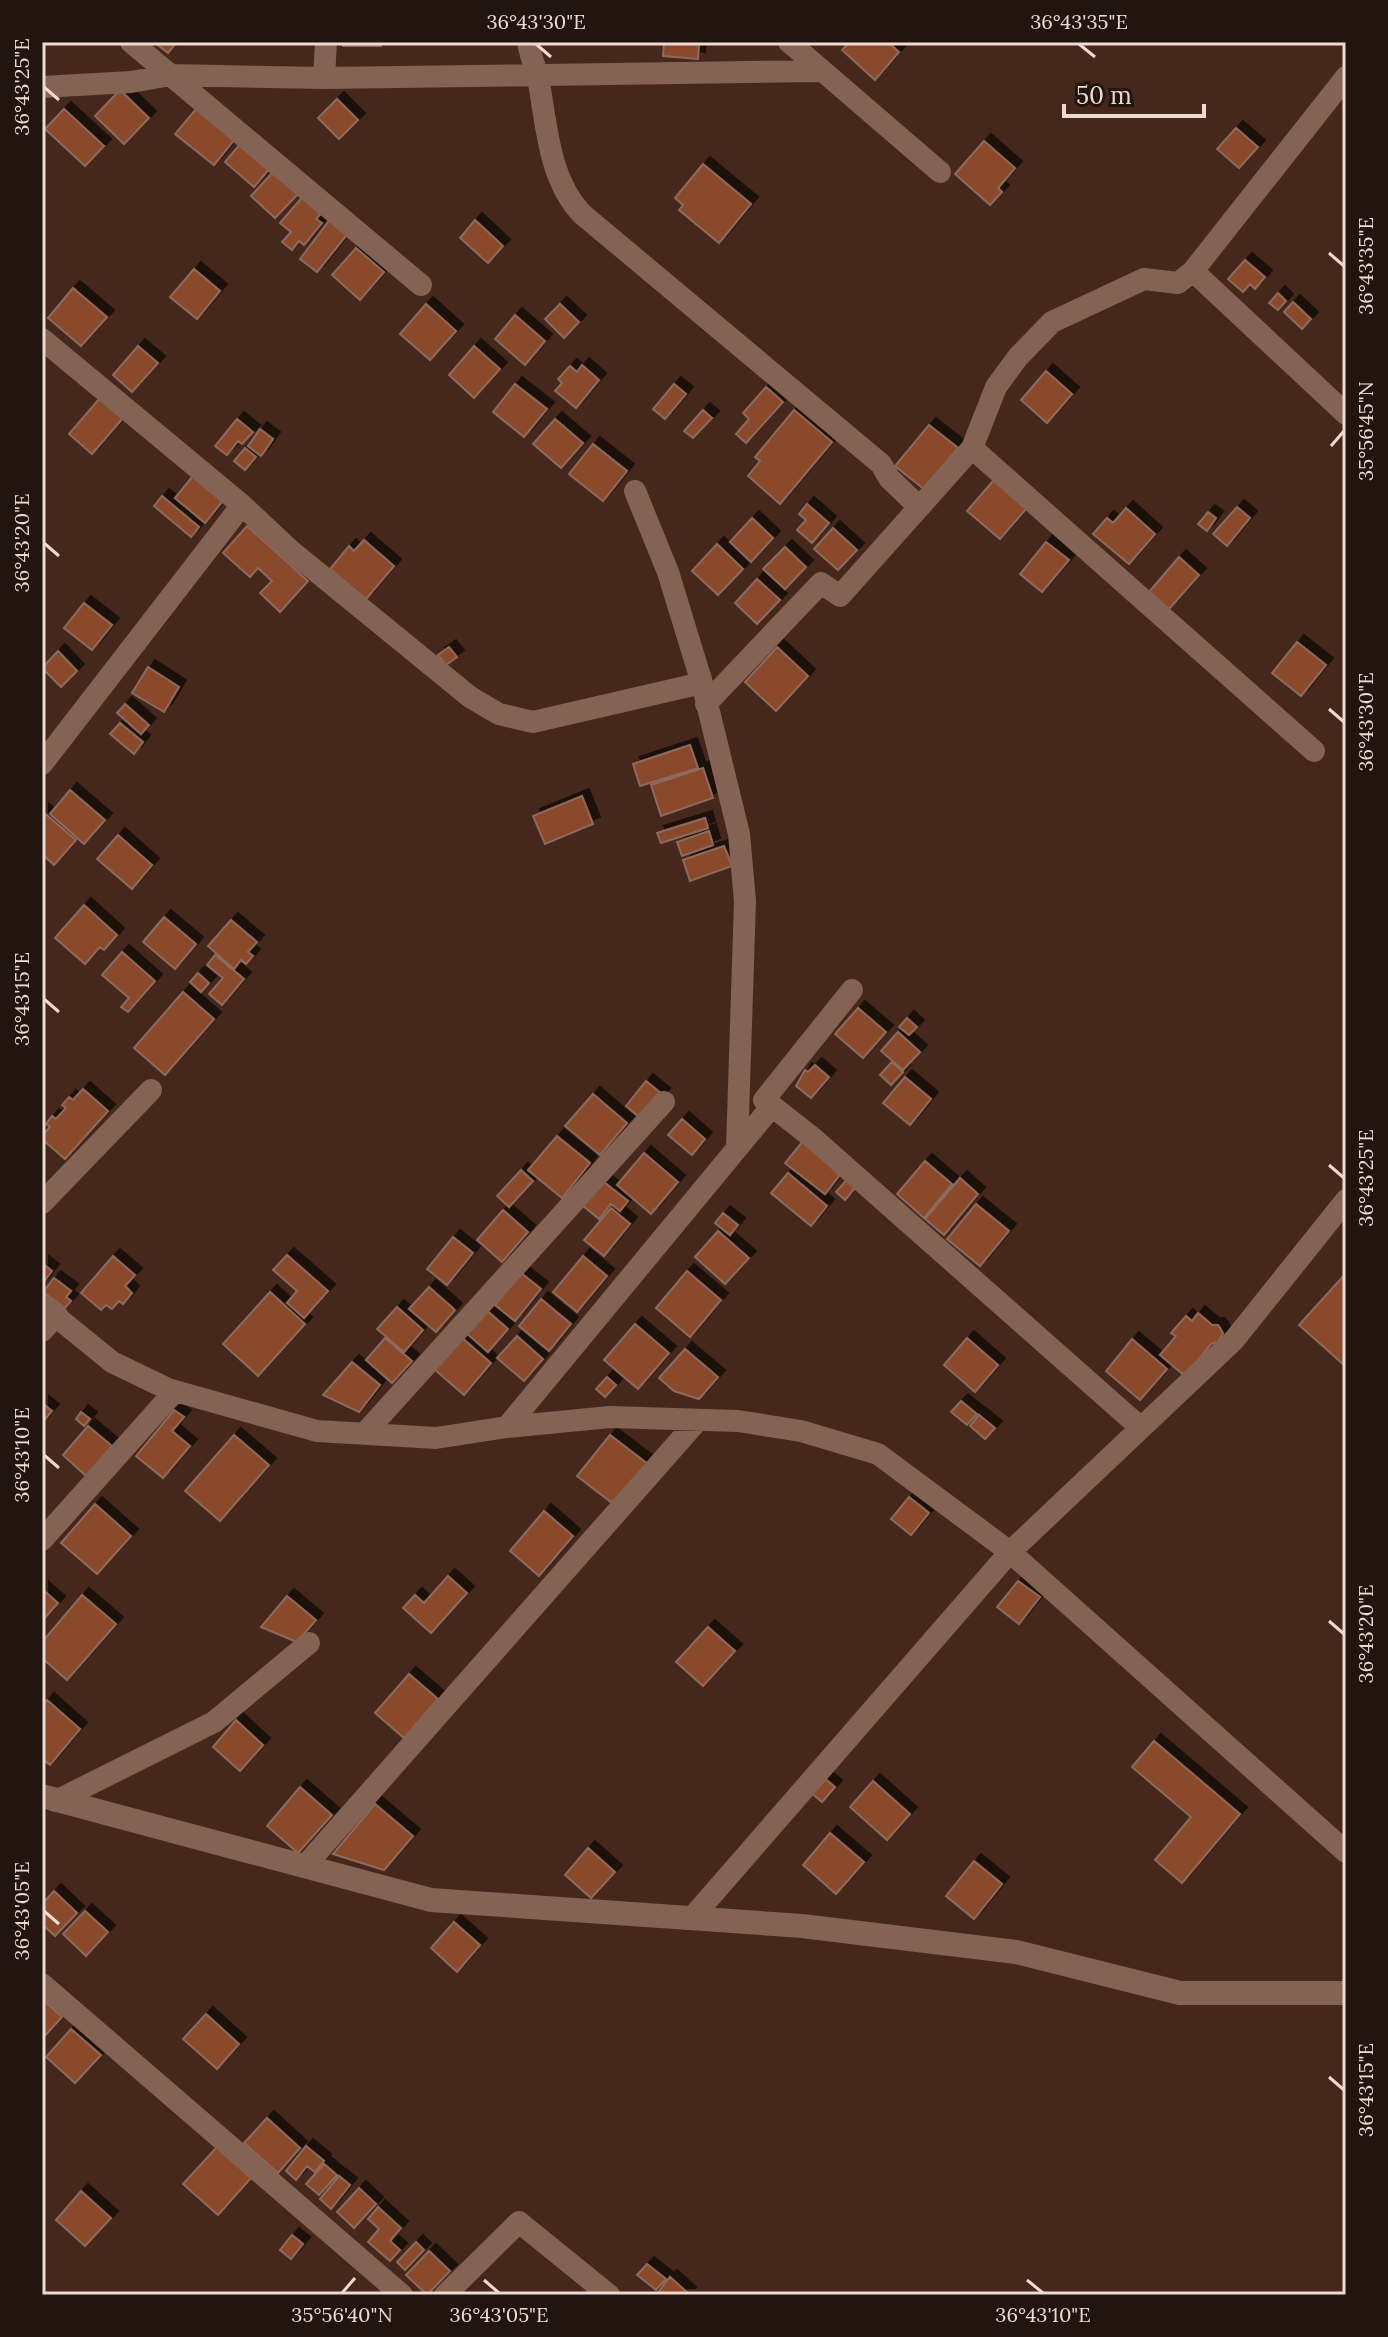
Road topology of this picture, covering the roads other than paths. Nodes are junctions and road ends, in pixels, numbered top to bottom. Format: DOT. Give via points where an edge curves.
graph roads {
  1 [pos="131,42"];
  2 [pos="326,42"];
  3 [pos="528,42"];
  4 [pos="789,42"];
  5 [pos="821,71"];
  6 [pos="171,75"];
  7 [pos="537,76"];
  8 [pos="1346,77"];
  9 [pos="324,78"];
  10 [pos="42,87"];
  11 [pos="940,172"];
  12 [pos="1193,271"];
  13 [pos="421,285"];
  14 [pos="42,339"];
  15 [pos="1346,414"];
  16 [pos="972,448"];
  17 [pos="635,491"];
  18 [pos="242,505"];
  19 [pos="919,507"];
  20 [pos="704,693"];
  21 [pos="1314,751"];
  22 [pos="43,761"];
  23 [pos="852,990"];
  24 [pos="151,1090"];
  25 [pos="664,1102"];
  26 [pos="772,1106"];
  27 [pos="737,1148"];
  28 [pos="1346,1200"];
  29 [pos="42,1203"];
  30 [pos="47,1317"];
  31 [pos="175,1391"];
  32 [pos="698,1420"];
  33 [pos="507,1427"];
  34 [pos="1141,1428"];
  35 [pos="364,1434"];
  36 [pos="42,1540"];
  37 [pos="1010,1552"];
  38 [pos="309,1643"];
  39 [pos="49,1798"];
  40 [pos="1346,1852"];
  41 [pos="304,1867"];
  42 [pos="691,1919"];
  43 [pos="42,1984"];
  44 [pos="1346,1993"];
  45 [pos="402,2295"];
  46 [pos="445,2295"];
  47 [pos="609,2295"];
  1 -- 6 [label="street"];
  2 -- 9 [label="street"];
  3 -- 7 [label="street"];
  4 -- 5 [label="street"];
  5 -- 7 [label="street"];
  5 -- 11 [label="street"];
  6 -- 9 [label="street"];
  6 -- 10 [label="street"];
  6 -- 13 [label="street"];
  7 -- 9 [label="street"];
  7 -- 19 [label="street" via="545,130 567,199 881,464"];
  8 -- 12 [label="street"];
  12 -- 15 [label="street"];
  12 -- 16 [label="street" via="1178,283 1144,279 1052,322 996,387"];
  14 -- 18 [label="street"];
  16 -- 19 [label="street"];
  16 -- 21 [label="street"];
  17 -- 20 [label="street" via="668,572"];
  18 -- 20 [label="street" via="470,697 499,714 533,722"];
  18 -- 22 [label="street"];
  19 -- 20 [label="street" via="840,596 821,583"];
  20 -- 27 [label="street" via="739,834 745,901"];
  23 -- 26 [label="street" via="764,1100"];
  24 -- 29 [label="street"];
  25 -- 35 [label="street"];
  26 -- 27 [label="street"];
  26 -- 34 [label="street"];
  27 -- 33 [label="street"];
  28 -- 34 [label="street" via="1234,1340"];
  30 -- 31 [label="street" via="112,1362"];
  31 -- 35 [label="street" via="317,1431"];
  31 -- 36 [label="street"];
  32 -- 33 [label="street" via="610,1417"];
  32 -- 37 [label="street" via="801,1431 878,1454"];
  32 -- 41 [label="street"];
  33 -- 35 [label="street" via="436,1438"];
  34 -- 37 [label="street"];
  37 -- 40 [label="street"];
  37 -- 42 [label="street"];
  38 -- 39 [label="street" via="214,1722"];
  39 -- 41 [label="street"];
  41 -- 42 [label="street" via="431,1900"];
  42 -- 44 [label="street" via="802,1926 1016,1952 1180,1993"];
  43 -- 45 [label="street"];
  46 -- 47 [label="street" via="519,2222"];
}
